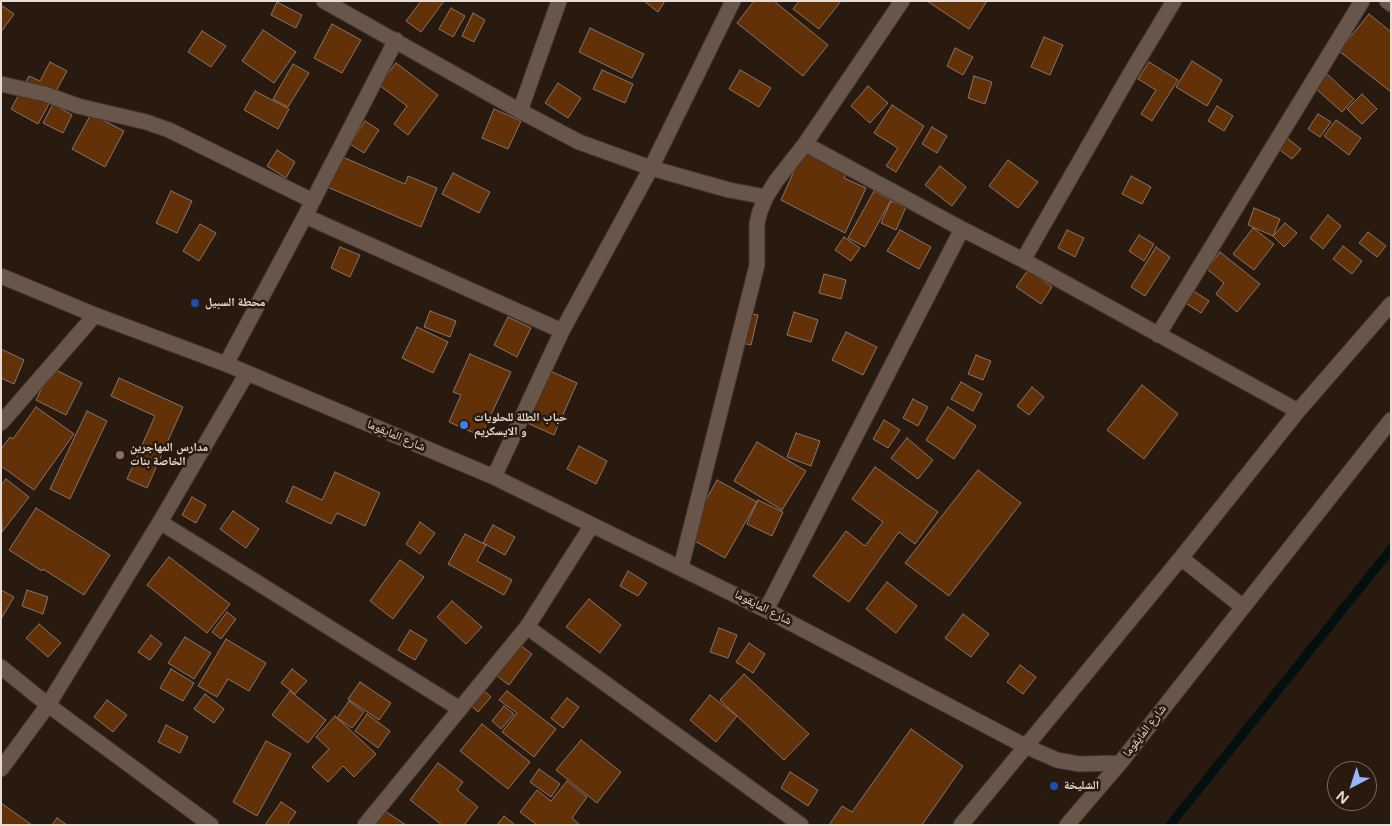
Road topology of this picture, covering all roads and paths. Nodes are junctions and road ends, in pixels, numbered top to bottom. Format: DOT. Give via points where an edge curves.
graph roads {
  1 [pos="324,1"];
  2 [pos="559,1"];
  3 [pos="734,1"];
  4 [pos="902,1"];
  5 [pos="1174,1"];
  6 [pos="1362,1"];
  7 [pos="1387,1"];
  8 [pos="1391,4"];
  9 [pos="396,40"];
  10 [pos="1,84"];
  11 [pos="520,112"];
  12 [pos="805,144"];
  13 [pos="652,168"];
  14 [pos="766,197"];
  15 [pos="313,201"];
  16 [pos="305,216"];
  17 [pos="962,229"];
  18 [pos="1023,260"];
  19 [pos="1,276"];
  20 [pos="1391,304"];
  21 [pos="94,314"];
  22 [pos="562,331"];
  23 [pos="1158,335"];
  24 [pos="226,364"];
  25 [pos="247,373"];
  26 [pos="1298,411"];
  27 [pos="1391,420"];
  28 [pos="1,423"];
  29 [pos="494,477"];
  30 [pos="160,522"];
  31 [pos="592,525"];
  32 [pos="1181,558"];
  33 [pos="682,567"];
  34 [pos="1243,607"];
  35 [pos="766,610"];
  36 [pos="527,627"];
  37 [pos="1,667"];
  38 [pos="48,705"];
  39 [pos="460,709"];
  40 [pos="1025,746"];
  41 [pos="1120,762"];
  42 [pos="1,769"];
  43 [pos="212,825"];
  44 [pos="365,825"];
  45 [pos="801,825"];
  46 [pos="961,825"];
  47 [pos="1067,825"];
  1 -- 9 [label="street"];
  2 -- 11 [label="street"];
  3 -- 13 [label="street"];
  4 -- 12 [label="street"];
  5 -- 18 [label="street"];
  6 -- 23 [label="street"];
  7 -- 8 [label="street"];
  9 -- 11 [label="street"];
  9 -- 15 [label="street"];
  10 -- 15 [label="street" via="169,130"];
  11 -- 13 [label="street" via="578,142"];
  12 -- 14 [label="street"];
  12 -- 17 [label="street"];
  13 -- 14 [label="street"];
  13 -- 22 [label="street"];
  14 -- 33 [label="street" via="757,223 757,265"];
  15 -- 16 [label="street"];
  16 -- 22 [label="street"];
  16 -- 24 [label="street"];
  17 -- 18 [label="street"];
  17 -- 35 [label="street"];
  18 -- 23 [label="street"];
  19 -- 21 [label="street, شارع المايقوما"];
  20 -- 26 [label="street"];
  21 -- 24 [label="street, شارع المايقوما"];
  21 -- 28 [label="street"];
  22 -- 29 [label="street"];
  23 -- 26 [label="street"];
  24 -- 25 [label="street, شارع المايقوما"];
  25 -- 29 [label="street, شارع المايقوما"];
  25 -- 30 [label="street"];
  26 -- 32 [label="street"];
  27 -- 34 [label="street, شارع المايقوما"];
  29 -- 31 [label="street, شارع المايقوما"];
  30 -- 38 [label="street"];
  30 -- 39 [label="street"];
  31 -- 33 [label="street, شارع المايقوما"];
  31 -- 36 [label="street"];
  32 -- 34 [label="street"];
  32 -- 40 [label="street"];
  33 -- 35 [label="street, شارع المايقوما"];
  34 -- 41 [label="street, شارع المايقوما"];
  35 -- 40 [label="street, شارع المايقوما"];
  36 -- 39 [label="street"];
  36 -- 45 [label="street"];
  37 -- 38 [label="street"];
  38 -- 42 [label="street"];
  38 -- 43 [label="street"];
  39 -- 44 [label="street"];
  40 -- 41 [label="street, شارع المايقوما" via="1058,760 1079,764"];
  40 -- 46 [label="street"];
  41 -- 47 [label="street"];
}
